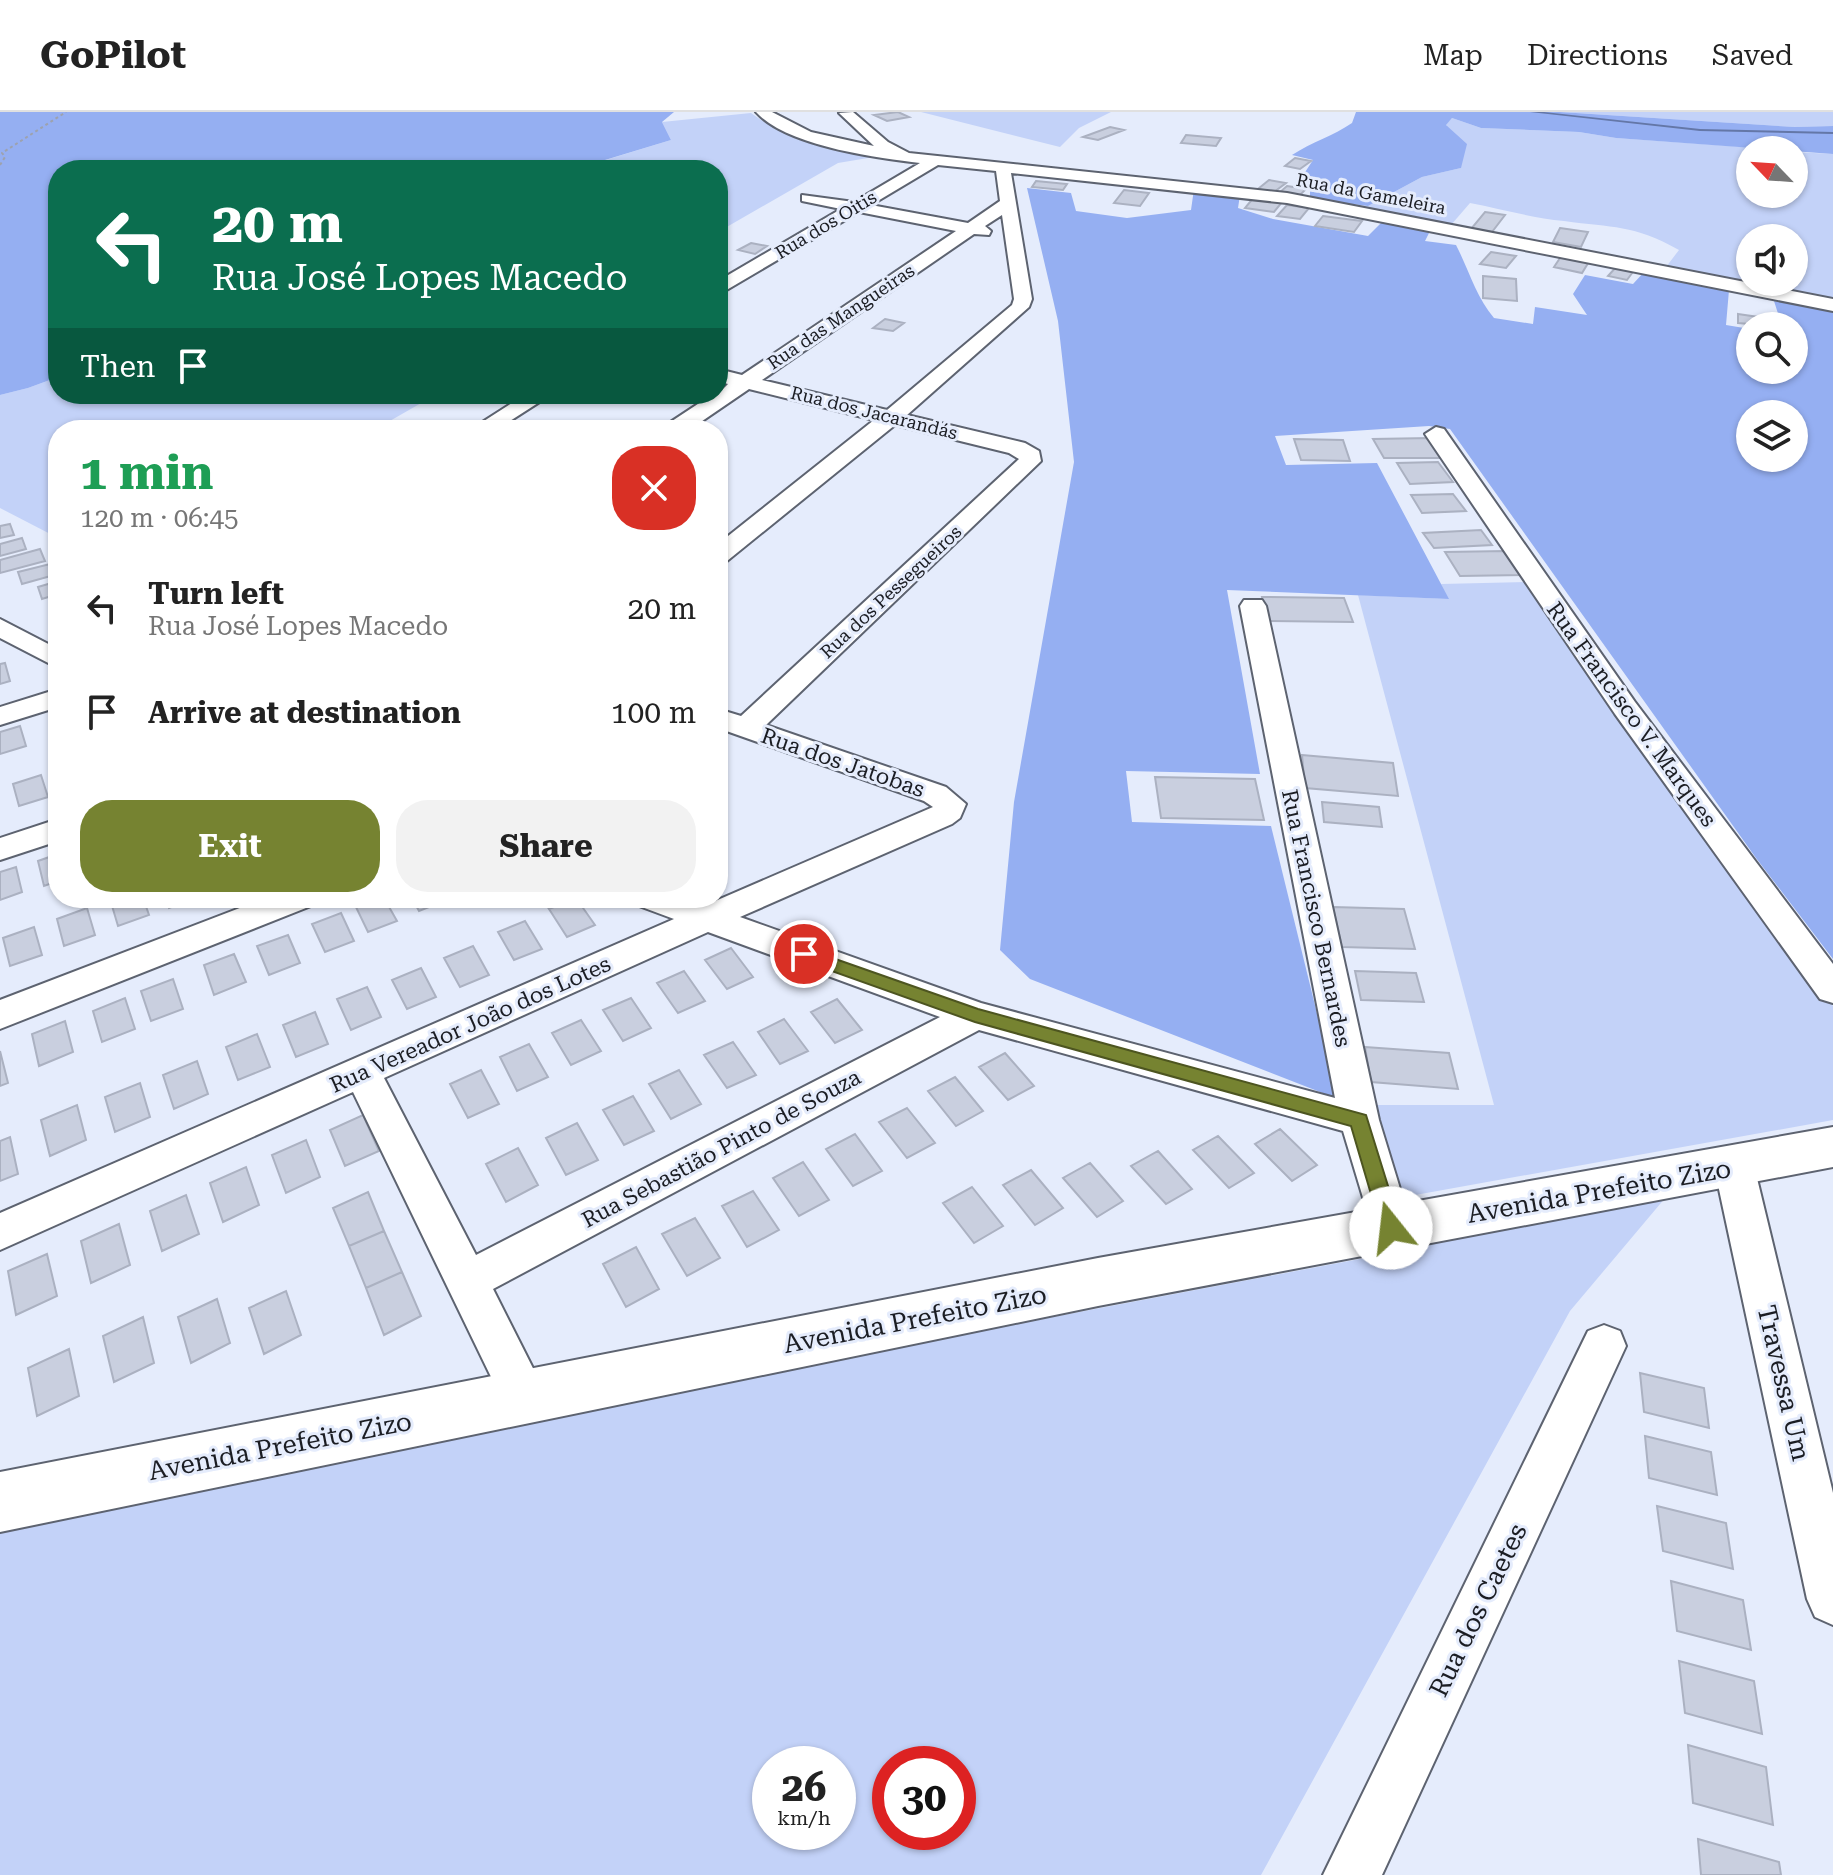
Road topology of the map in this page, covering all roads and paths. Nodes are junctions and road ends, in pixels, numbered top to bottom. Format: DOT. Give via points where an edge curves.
graph roads {
  1 [pos="66,112"];
  2 [pos="763,112"];
  3 [pos="846,113"];
  4 [pos="896,155"];
  5 [pos="934,161"];
  6 [pos="0,165"];
  7 [pos="1003,169"];
  8 [pos="808,198"];
  9 [pos="1007,204"];
  10 [pos="855,207"];
  11 [pos="972,229"];
  12 [pos="1012,237"];
  13 [pos="728,283"];
  14 [pos="1833,305"];
  15 [pos="728,377"];
  16 [pos="744,381"];
  17 [pos="728,392"];
  18 [pos="524,404"];
  19 [pos="711,404"];
  20 [pos="891,417"];
  21 [pos="498,420"];
  22 [pos="688,420"];
  23 [pos="1436,434"];
  24 [pos="1029,454"];
  25 [pos="728,548"];
  26 [pos="1253,606"];
  27 [pos="0,627"];
  28 [pos="48,654"];
  29 [pos="48,701"];
  30 [pos="0,716"];
  31 [pos="731,723"];
  32 [pos="941,817"];
  33 [pos="48,833"];
  34 [pos="0,849"];
  35 [pos="728,907"];
  36 [pos="273,908"];
  37 [pos="677,908"];
  38 [pos="727,908"];
  39 [pos="703,918"];
  40 [pos="1833,990"];
  41 [pos="0,1015"];
  42 [pos="975,1015"];
  43 [pos="363,1073"];
  44 [pos="1359,1120"];
  45 [pos="1833,1147"];
  46 [pos="1734,1166"];
  47 [pos="1391,1228"];
  48 [pos="0,1232"];
  49 [pos="467,1281"];
  50 [pos="1604,1346"];
  51 [pos="525,1398"];
  52 [pos="0,1502"];
  53 [pos="1833,1599"];
  54 [pos="1352,1875"];
  1 -- 6 [label="path" via="2,153"];
  2 -- 4 [label="street, Rua da Gameleira" via="789,128"];
  3 -- 4 [label="street"];
  4 -- 5 [label="street, Rua da Gameleira"];
  5 -- 7 [label="street, Rua da Gameleira"];
  5 -- 10 [label="street, Rua dos Oitis"];
  7 -- 9 [label="street"];
  7 -- 14 [label="street, Rua da Gameleira" via="1272,196"];
  8 -- 10 [label="street"];
  9 -- 11 [label="street, Rua das Mangueiras"];
  9 -- 12 [label="street"];
  10 -- 11 [label="street"];
  10 -- 13 [label="street, Rua dos Oitis"];
  11 -- 12 [label="street"];
  11 -- 16 [label="street, Rua das Mangueiras"];
  12 -- 20 [label="street" via="1020,307"];
  15 -- 16 [label="street, Rua dos Jacarandás"];
  16 -- 17 [label="street, Rua das Mangueiras"];
  16 -- 20 [label="street, Rua dos Jacarandás"];
  18 -- 21 [label="street"];
  19 -- 22 [label="street, Rua das Mangueiras"];
  20 -- 24 [label="street, Rua dos Jacarandás"];
  20 -- 25 [label="street"];
  23 -- 40 [label="street, Rua Francisco V. Marques" via="1625,708"];
  24 -- 31 [label="street, Rua dos Pessegueiros" via="1030,461"];
  26 -- 44 [label="street, Rua Francisco Bernardes"];
  27 -- 28 [label="street"];
  29 -- 30 [label="street"];
  31 -- 32 [label="street, Rua dos Jatobas" via="945,799 949,811"];
  32 -- 35 [label="street, Rua Vereador João dos Lotes"];
  33 -- 34 [label="street"];
  36 -- 41 [label="street"];
  37 -- 39 [label="street"];
  38 -- 39 [label="street, Rua Vereador João dos Lotes"];
  39 -- 42 [label="street"];
  39 -- 43 [label="street, Rua Vereador João dos Lotes"];
  42 -- 44 [label="street"];
  42 -- 49 [label="street, Rua Sebastião Pinto de Souza"];
  43 -- 48 [label="street, Rua Vereador João dos Lotes"];
  43 -- 49 [label="street"];
  44 -- 47 [label="street, Rua Francisco Bernardes"];
  45 -- 46 [label="main road, Avenida Prefeito Zizo"];
  46 -- 47 [label="main road, Avenida Prefeito Zizo"];
  46 -- 53 [label="street, Travessa Um"];
  47 -- 51 [label="main road, Avenida Prefeito Zizo"];
  49 -- 51 [label="street"];
  50 -- 54 [label="street, Rua dos Caetes"];
  51 -- 52 [label="main road, Avenida Prefeito Zizo"];
}
